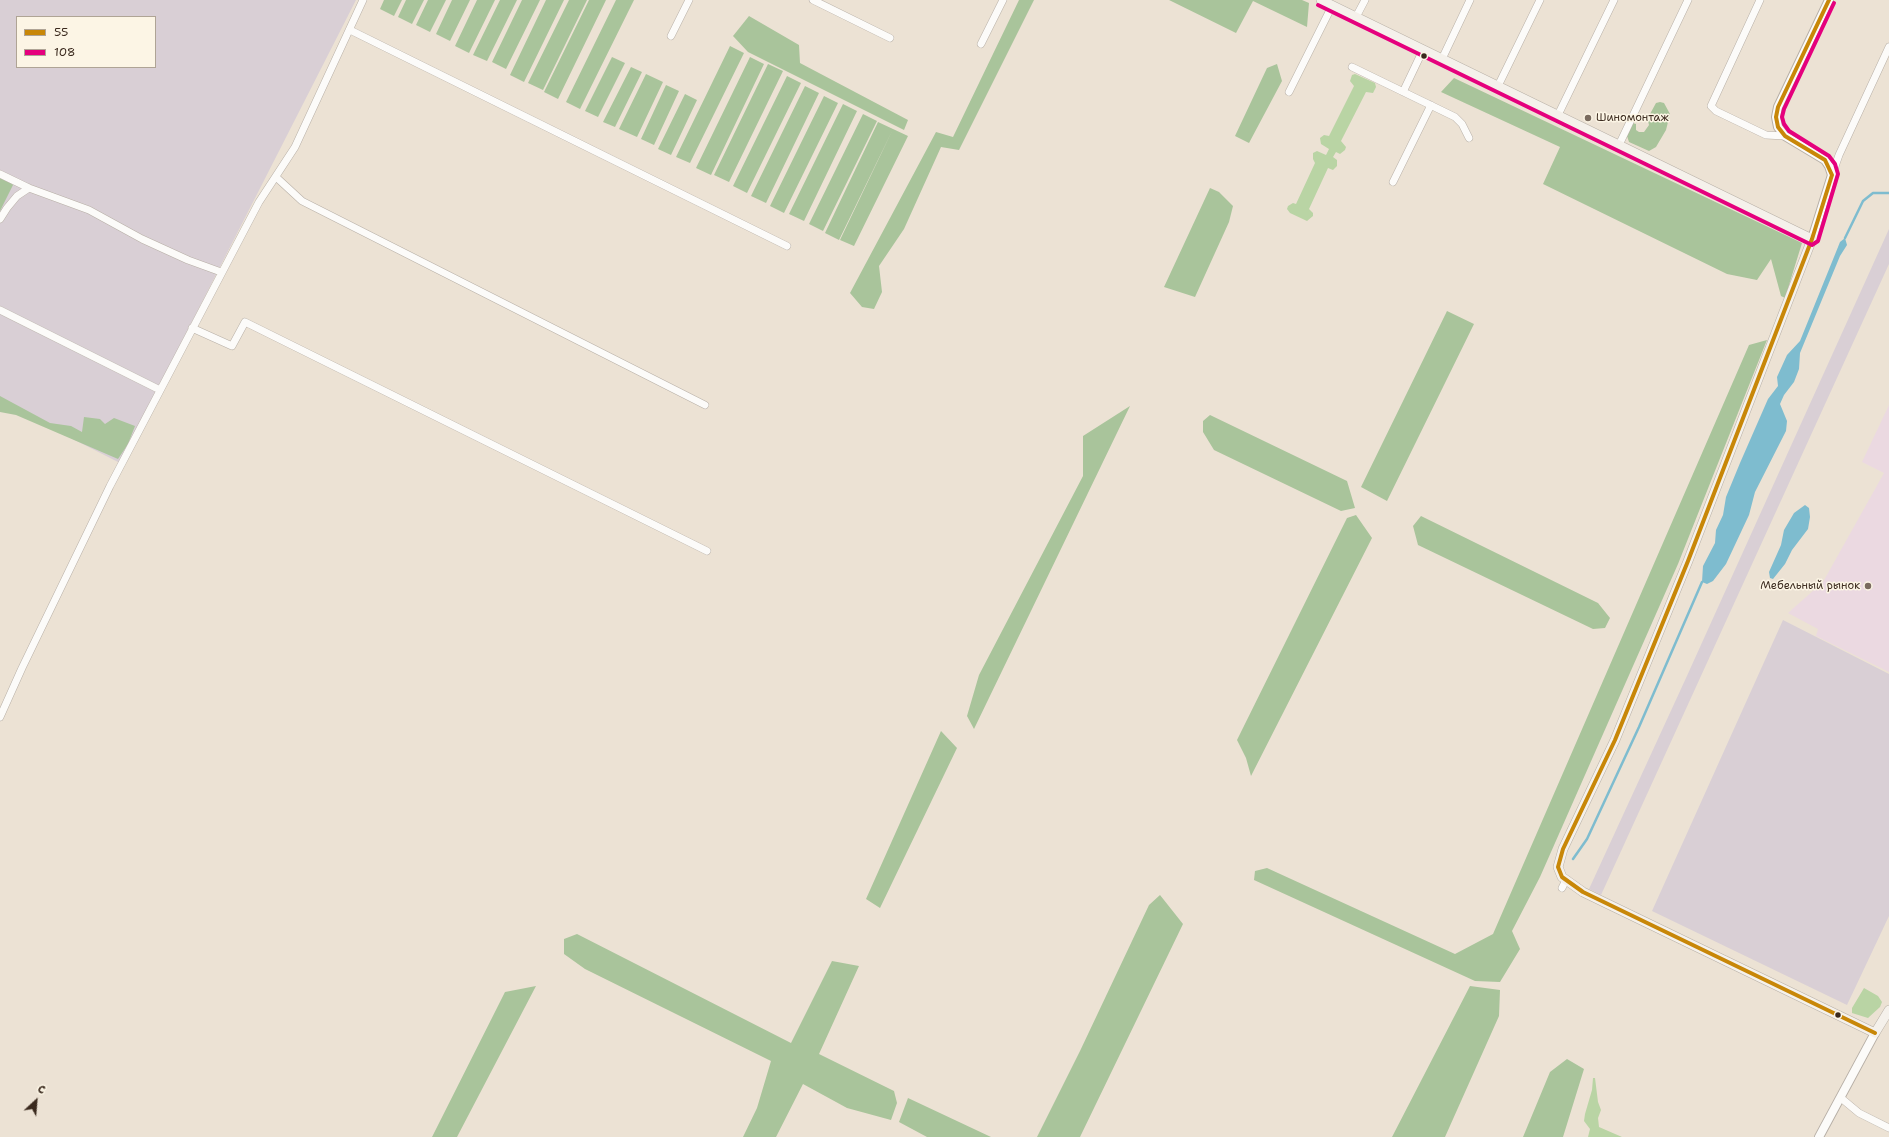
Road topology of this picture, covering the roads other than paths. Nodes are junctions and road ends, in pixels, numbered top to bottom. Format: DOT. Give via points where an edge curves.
graph roads {
  1 [pos="363,0"];
  2 [pos="689,0"];
  3 [pos="813,0"];
  4 [pos="1003,0"];
  5 [pos="1321,0"];
  6 [pos="1365,0"];
  7 [pos="1470,0"];
  8 [pos="1540,0"];
  9 [pos="1614,0"];
  10 [pos="1688,0"];
  11 [pos="1760,0"];
  12 [pos="1829,0"];
  13 [pos="1332,6"];
  14 [pos="1356,17"];
  15 [pos="350,30"];
  16 [pos="671,36"];
  17 [pos="890,38"];
  18 [pos="982,44"];
  19 [pos="1889,46"];
  20 [pos="1423,50"];
  21 [pos="1442,59"];
  22 [pos="1352,67"];
  23 [pos="1498,86"];
  24 [pos="1289,92"];
  25 [pos="1403,92"];
  26 [pos="1431,105"];
  27 [pos="1558,115"];
  28 [pos="1785,136"];
  29 [pos="1469,138"];
  30 [pos="1619,145"];
  31 [pos="0,174"];
  32 [pos="1832,175"];
  33 [pos="276,177"];
  34 [pos="1393,182"];
  35 [pos="28,188"];
  36 [pos="0,219"];
  37 [pos="1812,239"];
  38 [pos="787,246"];
  39 [pos="221,272"];
  40 [pos="0,310"];
  41 [pos="192,328"];
  42 [pos="160,390"];
  43 [pos="705,405"];
  44 [pos="707,551"];
  45 [pos="0,717"];
  46 [pos="1889,1010"];
  47 [pos="1875,1033"];
  48 [pos="1841,1098"];
  49 [pos="1889,1128"];
  50 [pos="1819,1137"];
  1 -- 15 [label="street"];
  2 -- 16 [label="street"];
  3 -- 17 [label="street"];
  4 -- 18 [label="street"];
  5 -- 13 [label="main road"];
  6 -- 14 [label="street"];
  7 -- 21 [label="street"];
  8 -- 23 [label="street"];
  9 -- 27 [label="street"];
  10 -- 30 [label="street"];
  11 -- 28 [label="street" via="1711,106 1716,111 1766,135"];
  12 -- 28 [label="street" via="1778,107 1778,127"];
  13 -- 14 [label="main road"];
  13 -- 24 [label="street"];
  14 -- 20 [label="main road"];
  15 -- 33 [label="street" via="295,148"];
  15 -- 38 [label="street"];
  19 -- 32 [label="street"];
  20 -- 21 [label="main road"];
  20 -- 25 [label="street"];
  21 -- 23 [label="main road"];
  22 -- 25 [label="street"];
  23 -- 27 [label="main road"];
  25 -- 26 [label="street"];
  26 -- 29 [label="street" via="1455,117"];
  26 -- 34 [label="street"];
  27 -- 30 [label="main road"];
  28 -- 32 [label="street" via="1824,160"];
  30 -- 37 [label="main road"];
  31 -- 35 [label="street"];
  32 -- 37 [label="street"];
  33 -- 39 [label="street" via="259,202"];
  33 -- 43 [label="street" via="302,201"];
  35 -- 36 [label="street" via="17,196"];
  35 -- 39 [label="street" via="90,210 142,240"];
  37 -- 47 [label="main road" via="1615,740 1559,859 1558,867 1564,884"];
  39 -- 41 [label="street"];
  40 -- 42 [label="street"];
  41 -- 42 [label="street"];
  41 -- 44 [label="street" via="232,346 245,322"];
  42 -- 45 [label="street" via="88,530"];
  46 -- 47 [label="main road"];
  47 -- 48 [label="street"];
  48 -- 49 [label="street" via="1859,1113"];
  48 -- 50 [label="street"];
}
